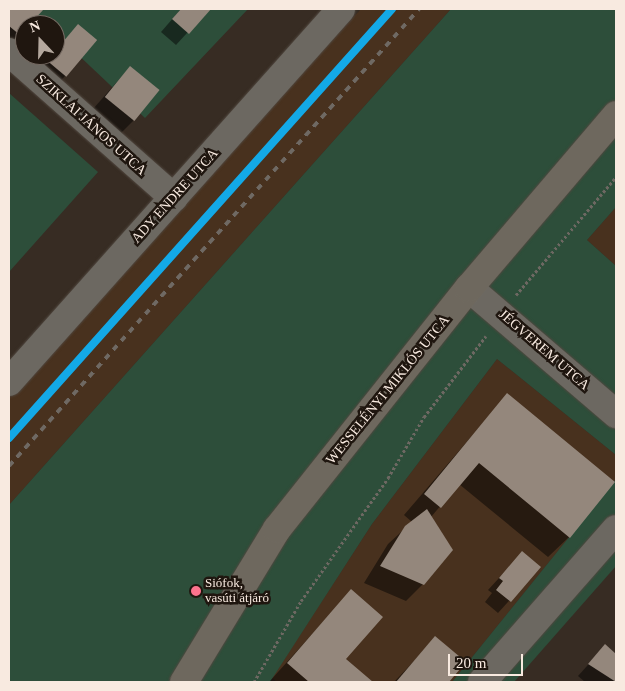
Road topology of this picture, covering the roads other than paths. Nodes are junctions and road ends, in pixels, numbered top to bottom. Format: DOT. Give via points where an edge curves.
graph roads {
  1 [pos="342,9"];
  2 [pos="9,52"];
  3 [pos="616,115"];
  4 [pos="174,198"];
  5 [pos="469,288"];
  6 [pos="9,382"];
  7 [pos="616,414"];
  8 [pos="616,529"];
  9 [pos="184,682"];
  10 [pos="482,682"];
  1 -- 4 [label="street, ADY ENDRE UTCA"];
  2 -- 4 [label="street, SZIKLAI JÁNOS UTCA"];
  3 -- 5 [label="main road, WESSELÉNYI MIKLÓS UTCA"];
  4 -- 6 [label="street, ADY ENDRE UTCA"];
  5 -- 7 [label="street, JÉGVEREM UTCA" via="504,313"];
  5 -- 9 [label="main road, WESSELÉNYI MIKLÓS UTCA" via="277,529"];
  8 -- 10 [label="street"];
}
